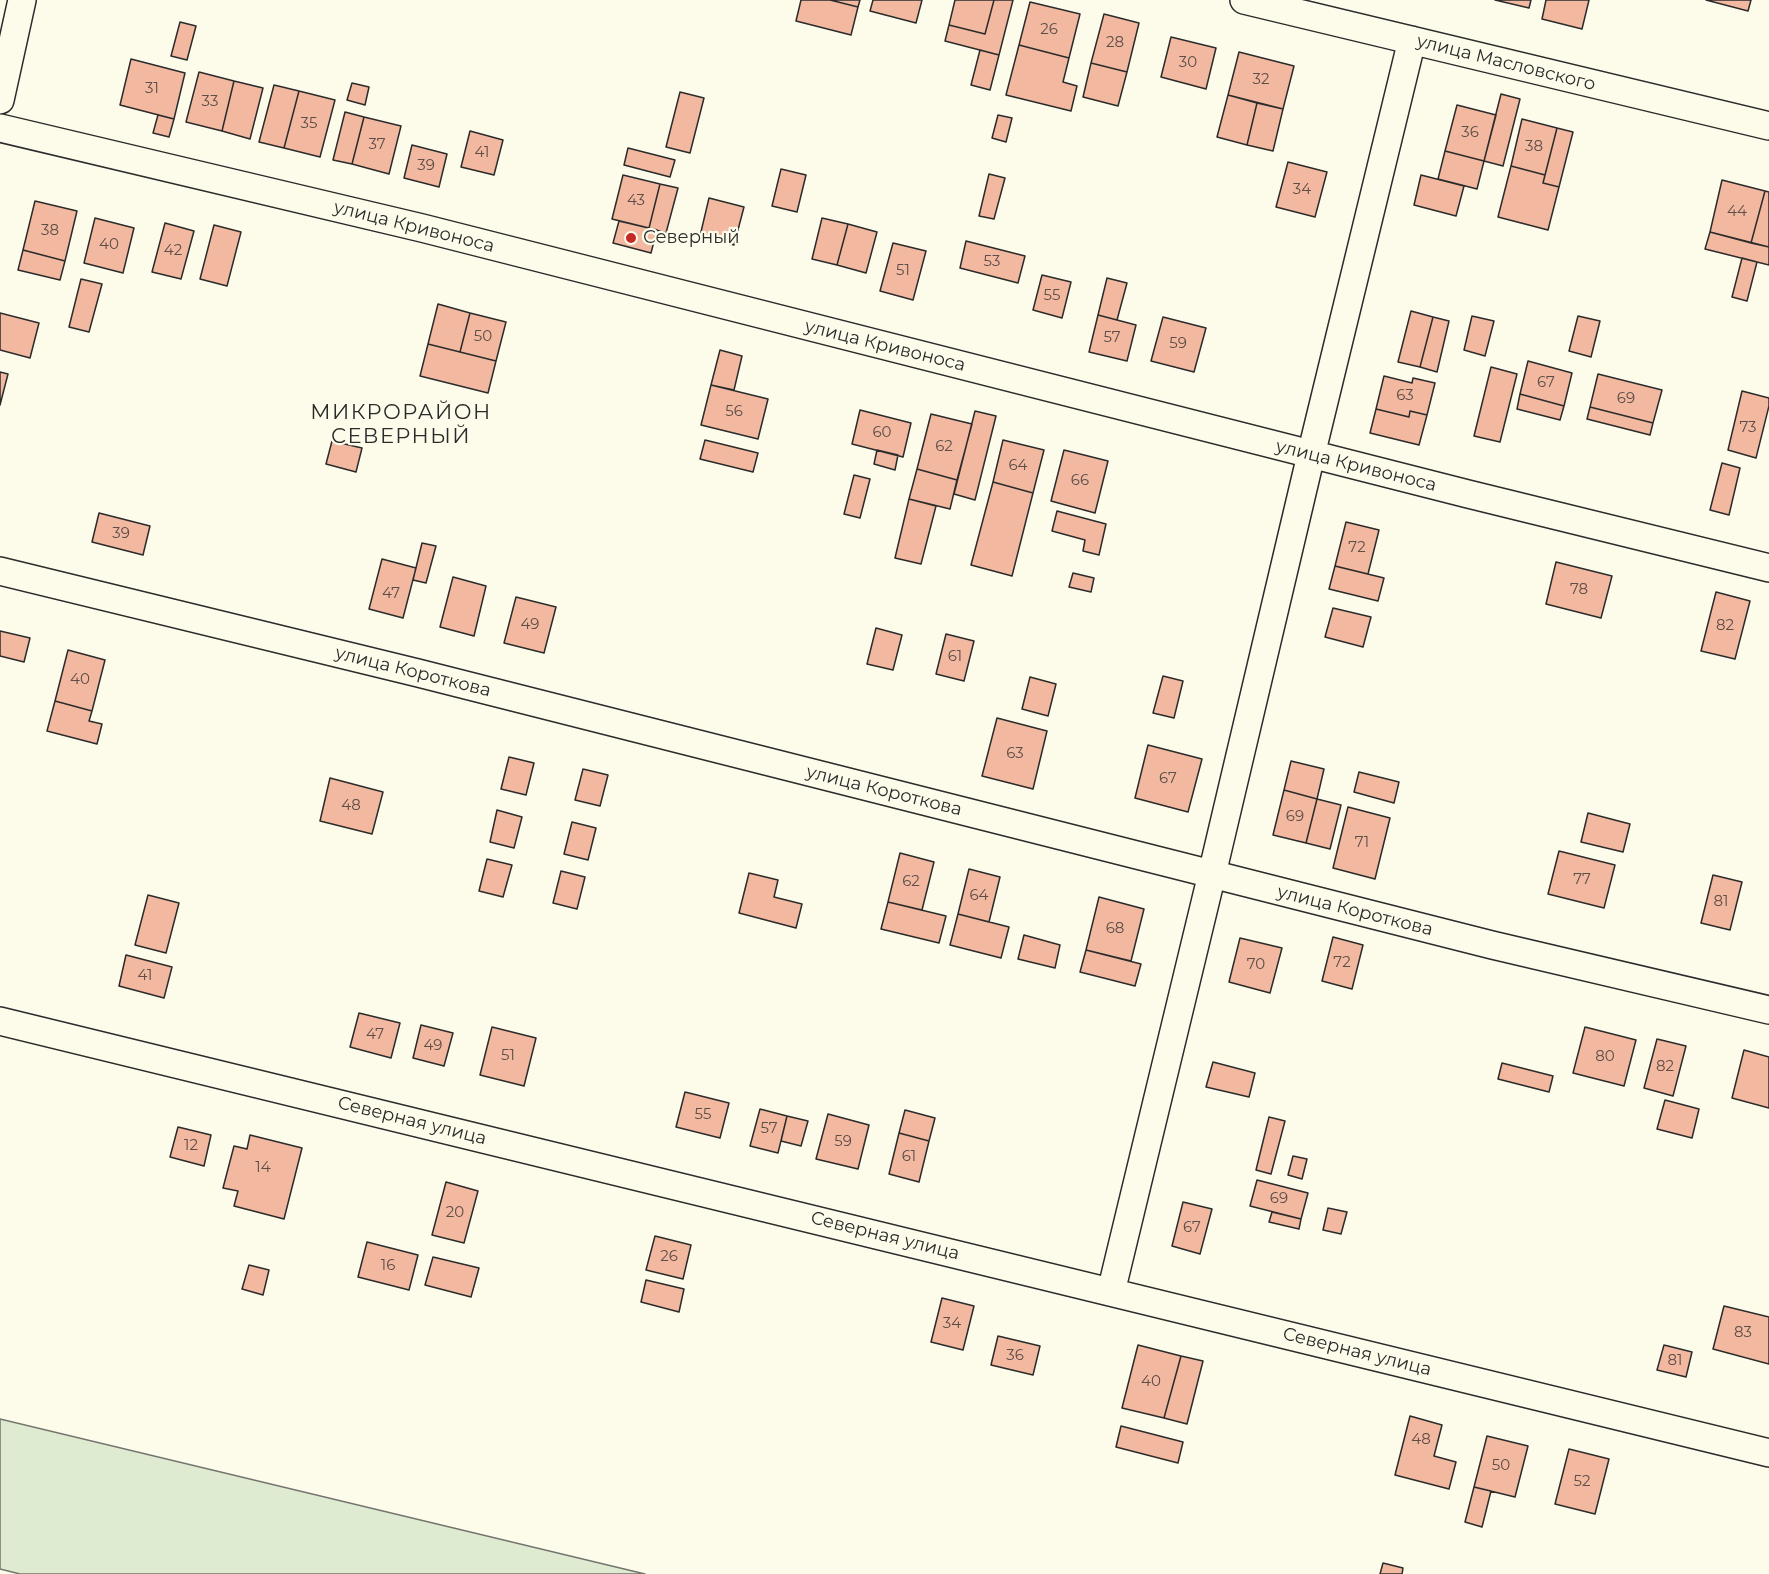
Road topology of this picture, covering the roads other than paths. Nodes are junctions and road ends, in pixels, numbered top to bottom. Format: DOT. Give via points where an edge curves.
graph roads {
  1 [pos="22,0"];
  2 [pos="1244,0"];
  3 [pos="1412,40"];
  4 [pos="0,100"];
  5 [pos="1769,126"];
  6 [pos="0,128"];
  7 [pos="1311,454"];
  8 [pos="1769,568"];
  9 [pos="0,571"];
  10 [pos="1212,874"];
  11 [pos="1769,1010"];
  12 [pos="0,1021"];
  13 [pos="1111,1292"];
  14 [pos="1769,1453"];
  1 -- 4 [label="street"];
  2 -- 3 [label="street, улица Масловского"];
  3 -- 5 [label="street, улица Масловского"];
  3 -- 7 [label="street"];
  6 -- 7 [label="street, улица Кривоноса" via="422,228"];
  7 -- 8 [label="street, улица Кривоноса"];
  7 -- 10 [label="street"];
  9 -- 10 [label="street, улица Короткова"];
  10 -- 11 [label="street, улица Короткова"];
  10 -- 13 [label="street"];
  12 -- 13 [label="street, Северная улица"];
  13 -- 14 [label="street, Северная улица"];
}
